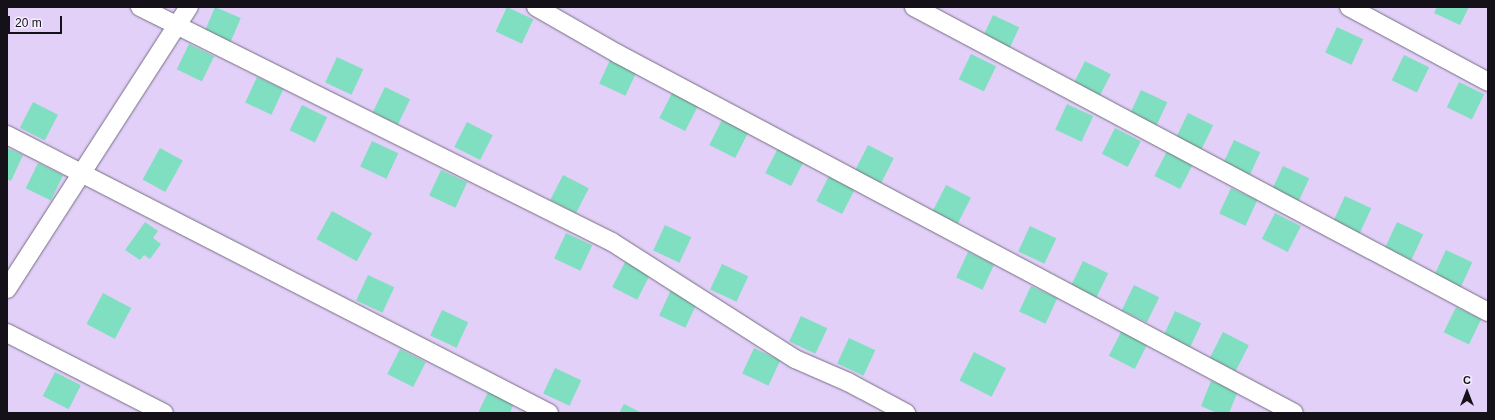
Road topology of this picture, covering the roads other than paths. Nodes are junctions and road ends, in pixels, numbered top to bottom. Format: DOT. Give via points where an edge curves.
graph roads {
  1 [pos="140,7"];
  2 [pos="189,7"];
  3 [pos="536,7"];
  4 [pos="914,7"];
  5 [pos="1350,7"];
  6 [pos="178,26"];
  7 [pos="1488,82"];
  8 [pos="7,135"];
  9 [pos="80,173"];
  10 [pos="7,289"];
  11 [pos="1488,312"];
  12 [pos="7,333"];
  13 [pos="164,413"];
  14 [pos="549,413"];
  15 [pos="906,413"];
  16 [pos="1294,413"];
  1 -- 6 [label="street"];
  2 -- 6 [label="street"];
  3 -- 16 [label="street" via="632,61"];
  4 -- 11 [label="street"];
  5 -- 7 [label="street"];
  6 -- 9 [label="street"];
  6 -- 15 [label="street" via="612,242 795,359 848,382"];
  8 -- 9 [label="street"];
  9 -- 10 [label="street"];
  9 -- 14 [label="street"];
  12 -- 13 [label="street"];
}
